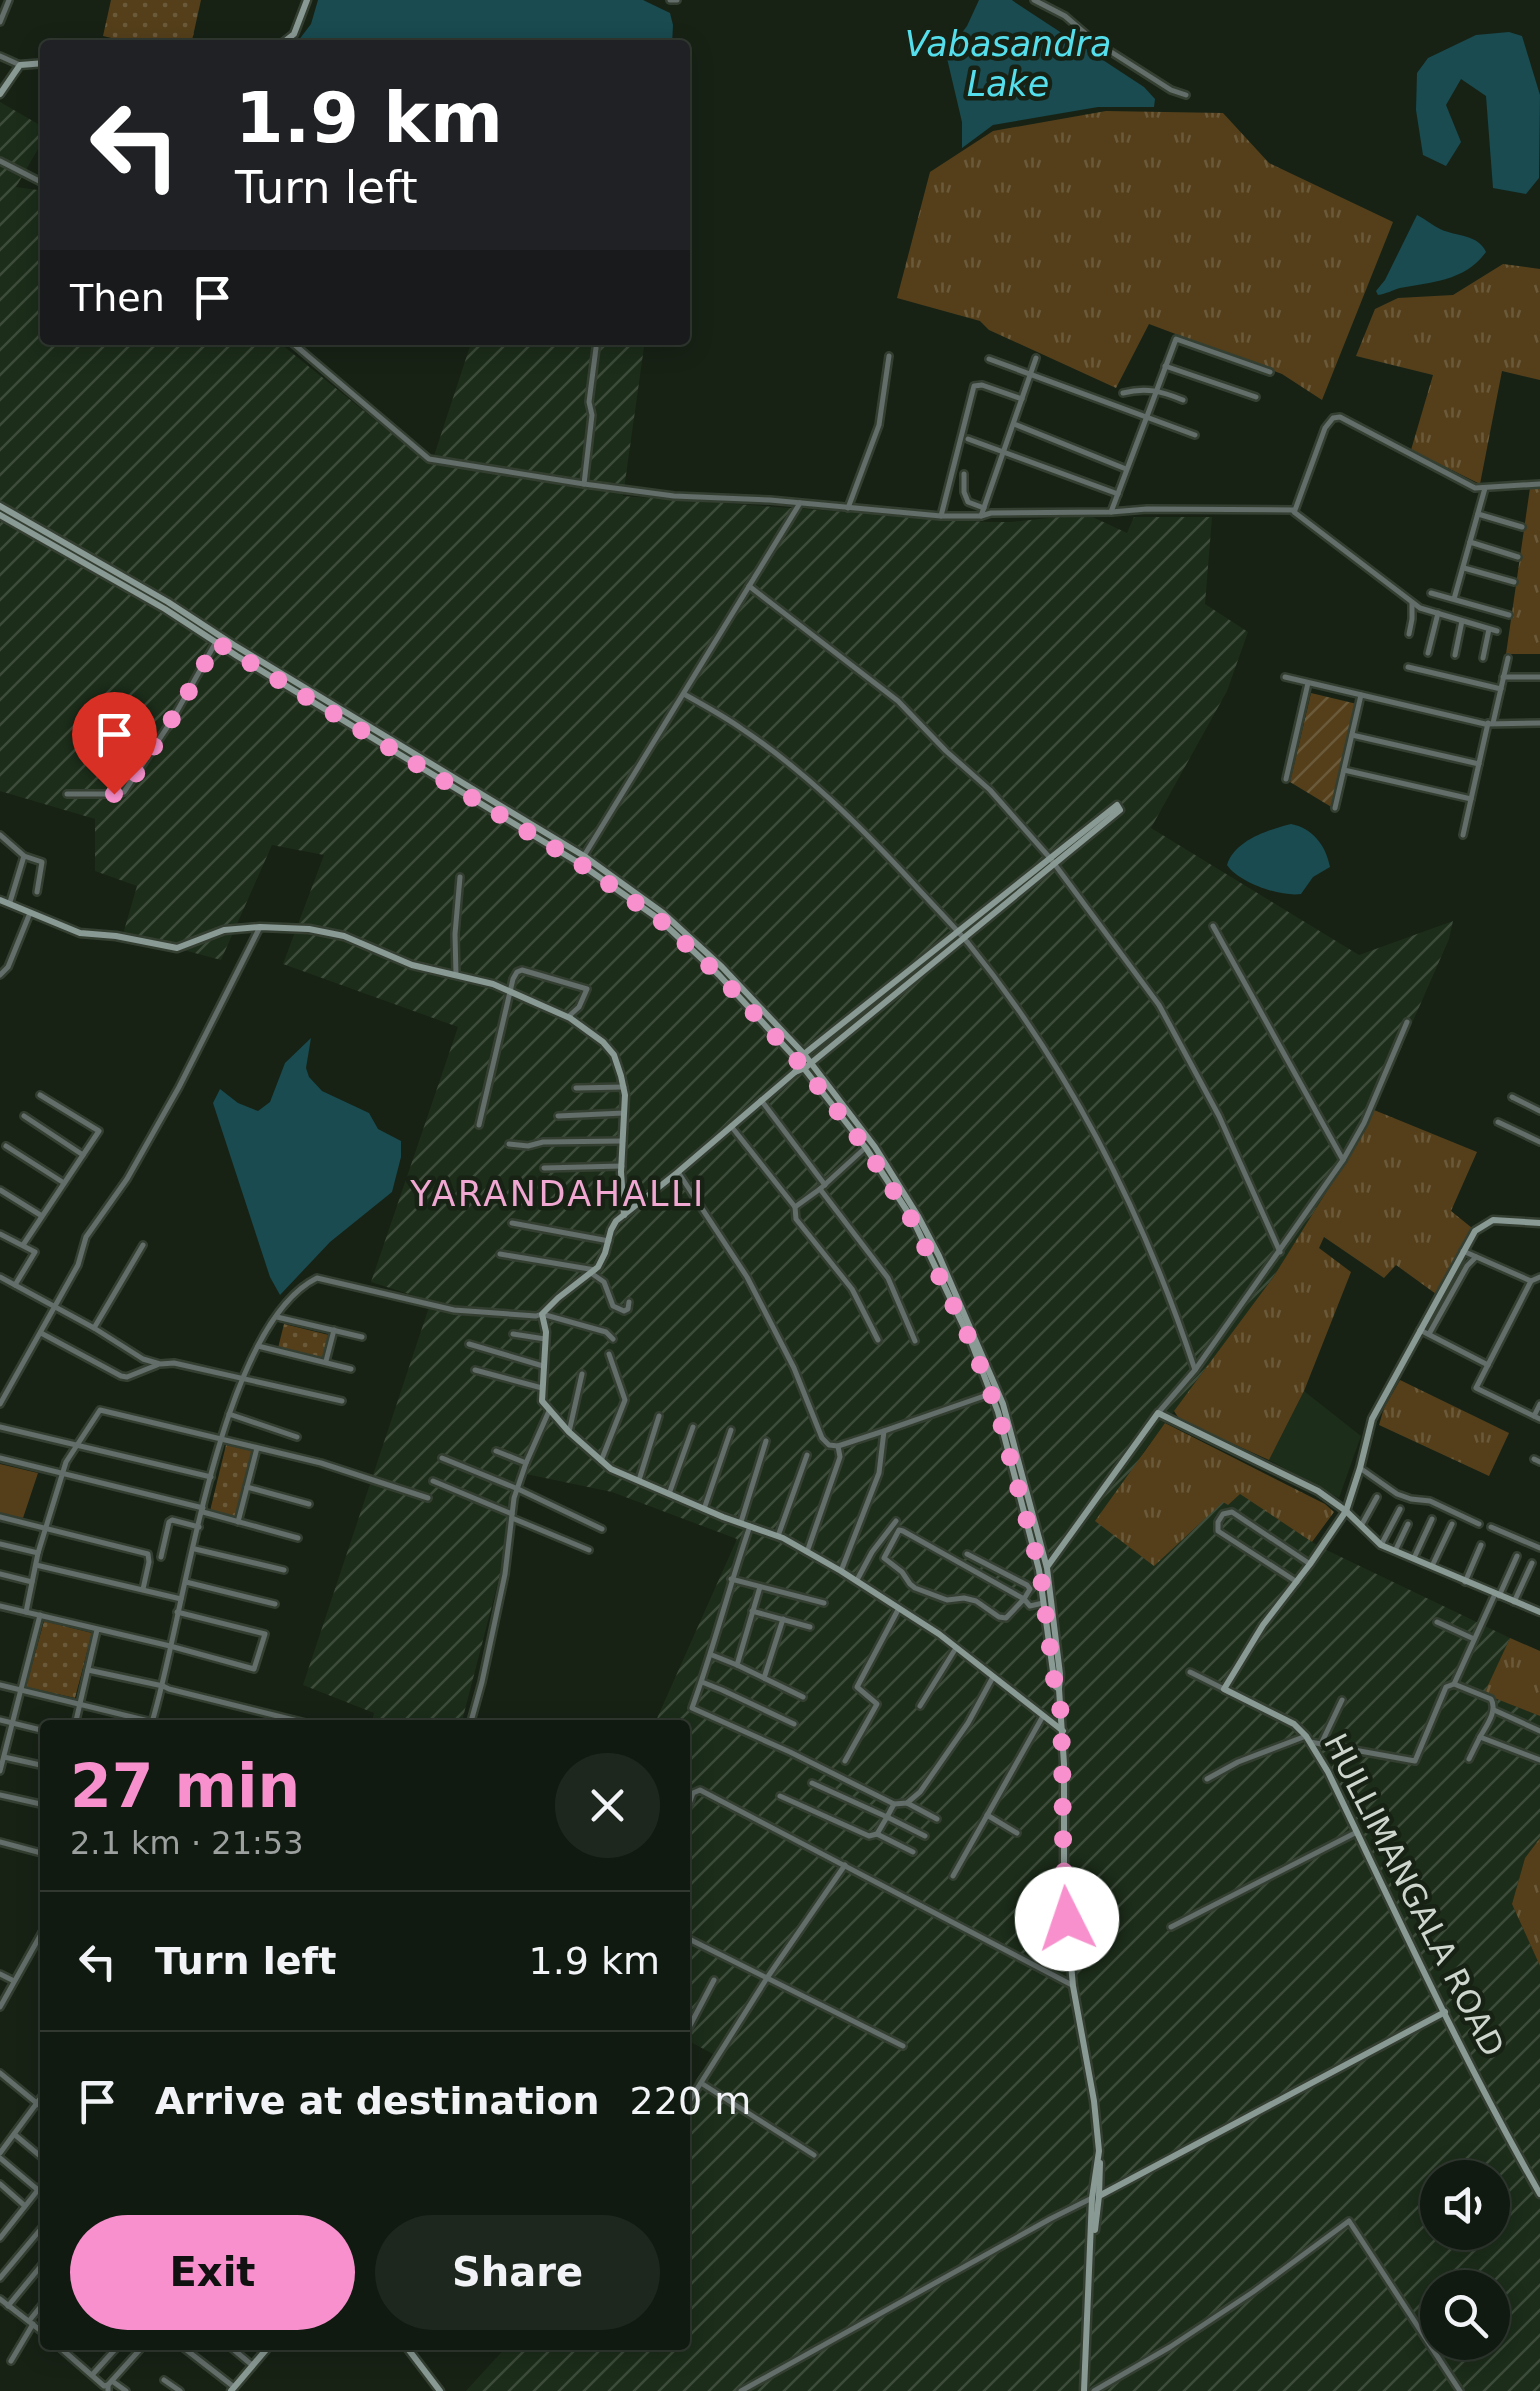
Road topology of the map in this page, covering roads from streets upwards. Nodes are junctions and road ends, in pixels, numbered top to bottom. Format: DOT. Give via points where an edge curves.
graph roads {
  1 [pos="9,0"];
  2 [pos="307,0"];
  3 [pos="1034,0"];
  4 [pos="0,22"];
  5 [pos="286,40"];
  6 [pos="0,56"];
  7 [pos="40,64"];
  8 [pos="20,65"];
  9 [pos="0,94"];
  10 [pos="1186,95"];
  11 [pos="0,161"];
  12 [pos="40,181"];
  13 [pos="296,345"];
  14 [pos="596,348"];
  15 [pos="889,356"];
  16 [pos="1036,358"];
  17 [pos="988,359"];
  18 [pos="1165,366"];
  19 [pos="1270,372"];
  20 [pos="1030,374"];
  21 [pos="1156,390"];
  22 [pos="1122,393"];
  23 [pos="1256,397"];
  24 [pos="1022,399"];
  25 [pos="1183,400"];
  26 [pos="1145,417"];
  27 [pos="1014,424"];
  28 [pos="1195,435"];
  29 [pos="968,439"];
  30 [pos="1004,452"];
  31 [pos="1126,470"];
  32 [pos="964,474"];
  33 [pos="584,484"];
  34 [pos="1540,484"];
  35 [pos="1485,488"];
  36 [pos="1118,494"];
  37 [pos="800,503"];
  38 [pos="0,506"];
  39 [pos="848,508"];
  40 [pos="1293,510"];
  41 [pos="983,512"];
  42 [pos="1111,512"];
  43 [pos="1478,514"];
  44 [pos="0,515"];
  45 [pos="941,516"];
  46 [pos="1522,526"];
  47 [pos="1470,542"];
  48 [pos="1518,557"];
  49 [pos="1463,568"];
  50 [pos="1514,582"];
  51 [pos="749,586"];
  52 [pos="1431,593"];
  53 [pos="1412,600"];
  54 [pos="1454,600"];
  55 [pos="1438,614"];
  56 [pos="1509,615"];
  57 [pos="1462,621"];
  58 [pos="1489,629"];
  59 [pos="1498,631"];
  60 [pos="1409,634"];
  61 [pos="216,642"];
  62 [pos="1428,654"];
  63 [pos="1455,655"];
  64 [pos="1483,658"];
  65 [pos="1508,658"];
  66 [pos="1408,666"];
  67 [pos="1540,676"];
  68 [pos="1504,677"];
  69 [pos="1285,678"];
  70 [pos="1308,682"];
  71 [pos="1501,689"];
  72 [pos="684,694"];
  73 [pos="1361,695"];
  74 [pos="1540,723"];
  75 [pos="1490,724"];
  76 [pos="1352,734"];
  77 [pos="1479,764"];
  78 [pos="1344,770"];
  79 [pos="1286,778"];
  80 [pos="67,794"];
  81 [pos="1471,799"];
  82 [pos="1118,807"];
  83 [pos="1335,808"];
  84 [pos="0,835"];
  85 [pos="1462,835"];
  86 [pos="24,856"];
  87 [pos="582,860"];
  88 [pos="1052,861"];
  89 [pos="460,876"];
  90 [pos="37,892"];
  91 [pos="0,900"];
  92 [pos="10,902"];
  93 [pos="30,912"];
  94 [pos="260,926"];
  95 [pos="1213,926"];
  96 [pos="961,935"];
  97 [pos="0,975"];
  98 [pos="456,976"];
  99 [pos="510,992"];
  100 [pos="566,1017"];
  101 [pos="1407,1022"];
  102 [pos="805,1062"];
  103 [pos="624,1087"];
  104 [pos="576,1088"];
  105 [pos="40,1094"];
  106 [pos="1512,1097"];
  107 [pos="761,1100"];
  108 [pos="1540,1112"];
  109 [pos="624,1113"];
  110 [pos="24,1116"];
  111 [pos="558,1116"];
  112 [pos="1498,1122"];
  113 [pos="479,1125"];
  114 [pos="731,1126"];
  115 [pos="622,1141"];
  116 [pos="1540,1142"];
  117 [pos="509,1144"];
  118 [pos="6,1146"];
  119 [pos="866,1148"];
  120 [pos="83,1155"];
  121 [pos="1343,1160"];
  122 [pos="622,1166"];
  123 [pos="544,1168"];
  124 [pos="678,1172"];
  125 [pos="64,1183"];
  126 [pos="822,1187"];
  127 [pos="0,1190"];
  128 [pos="795,1208"];
  129 [pos="624,1215"];
  130 [pos="42,1216"];
  131 [pos="512,1223"];
  132 [pos="1540,1223"];
  133 [pos="0,1234"];
  134 [pos="610,1241"];
  135 [pos="143,1244"];
  136 [pos="23,1245"];
  137 [pos="1464,1251"];
  138 [pos="1280,1252"];
  139 [pos="500,1254"];
  140 [pos="1476,1257"];
  141 [pos="593,1271"];
  142 [pos="1540,1277"];
  143 [pos="0,1278"];
  144 [pos="1532,1281"];
  145 [pos="15,1285"];
  146 [pos="629,1302"];
  147 [pos="56,1307"];
  148 [pos="542,1314"];
  149 [pos="276,1316"];
  150 [pos="94,1328"];
  151 [pos="334,1330"];
  152 [pos="1420,1330"];
  153 [pos="41,1333"];
  154 [pos="513,1334"];
  155 [pos="1429,1334"];
  156 [pos="362,1336"];
  157 [pos="545,1339"];
  158 [pos="613,1339"];
  159 [pos="878,1340"];
  160 [pos="916,1341"];
  161 [pos="470,1344"];
  162 [pos="258,1346"];
  163 [pos="609,1354"];
  164 [pos="326,1362"];
  165 [pos="160,1364"];
  166 [pos="1488,1365"];
  167 [pos="543,1366"];
  168 [pos="351,1368"];
  169 [pos="474,1370"];
  170 [pos="1195,1370"];
  171 [pos="582,1374"];
  172 [pos="242,1378"];
  173 [pos="542,1388"];
  174 [pos="990,1394"];
  175 [pos="342,1401"];
  176 [pos="0,1404"];
  177 [pos="1540,1404"];
  178 [pos="549,1411"];
  179 [pos="1158,1413"];
  180 [pos="229,1414"];
  181 [pos="659,1416"];
  182 [pos="1537,1417"];
  183 [pos="0,1427"];
  184 [pos="693,1427"];
  185 [pos="731,1430"];
  186 [pos="569,1432"];
  187 [pos="884,1432"];
  188 [pos="297,1437"];
  189 [pos="222,1439"];
  190 [pos="766,1441"];
  191 [pos="76,1446"];
  192 [pos="838,1446"];
  193 [pos="257,1448"];
  194 [pos="496,1451"];
  195 [pos="807,1455"];
  196 [pos="0,1458"];
  197 [pos="442,1458"];
  198 [pos="601,1461"];
  199 [pos="526,1464"];
  200 [pos="1360,1468"];
  201 [pos="62,1473"];
  202 [pos="211,1477"];
  203 [pos="433,1481"];
  204 [pos="638,1482"];
  205 [pos="247,1487"];
  206 [pos="518,1489"];
  207 [pos="669,1494"];
  208 [pos="1377,1497"];
  209 [pos="428,1498"];
  210 [pos="309,1504"];
  211 [pos="1400,1508"];
  212 [pos="704,1509"];
  213 [pos="203,1510"];
  214 [pos="1346,1512"];
  215 [pos="512,1516"];
  216 [pos="0,1517"];
  217 [pos="1432,1519"];
  218 [pos="896,1521"];
  219 [pos="238,1522"];
  220 [pos="741,1522"];
  221 [pos="1408,1524"];
  222 [pos="1452,1524"];
  223 [pos="1480,1524"];
  224 [pos="750,1526"];
  225 [pos="1361,1526"];
  226 [pos="199,1527"];
  227 [pos="1490,1527"];
  228 [pos="46,1528"];
  229 [pos="602,1529"];
  230 [pos="778,1536"];
  231 [pos="298,1538"];
  232 [pos="0,1544"];
  233 [pos="1381,1545"];
  234 [pos="1481,1545"];
  235 [pos="1540,1548"];
  236 [pos="194,1549"];
  237 [pos="589,1550"];
  238 [pos="1395,1551"];
  239 [pos="807,1552"];
  240 [pos="38,1554"];
  241 [pos="967,1554"];
  242 [pos="1517,1556"];
  243 [pos="161,1558"];
  244 [pos="1414,1558"];
  245 [pos="1532,1563"];
  246 [pos="1310,1564"];
  247 [pos="36,1565"];
  248 [pos="1432,1566"];
  249 [pos="1043,1569"];
  250 [pos="284,1570"];
  251 [pos="842,1570"];
  252 [pos="0,1574"];
  253 [pos="732,1579"];
  254 [pos="857,1580"];
  255 [pos="32,1582"];
  256 [pos="185,1582"];
  257 [pos="1297,1582"];
  258 [pos="1466,1582"];
  259 [pos="760,1587"];
  260 [pos="143,1590"];
  261 [pos="1497,1595"];
  262 [pos="1024,1599"];
  263 [pos="181,1600"];
  264 [pos="1514,1602"];
  265 [pos="824,1603"];
  266 [pos="1044,1603"];
  267 [pos="275,1604"];
  268 [pos="1,1606"];
  269 [pos="899,1608"];
  270 [pos="752,1610"];
  271 [pos="26,1612"];
  272 [pos="177,1612"];
  273 [pos="1540,1612"];
  274 [pos="0,1615"];
  275 [pos="40,1615"];
  276 [pos="783,1619"];
  277 [pos="1436,1622"];
  278 [pos="810,1627"];
  279 [pos="97,1630"];
  280 [pos="1474,1639"];
  281 [pos="170,1646"];
  282 [pos="956,1648"];
  283 [pos="712,1655"];
  284 [pos="737,1665"];
  285 [pos="88,1670"];
  286 [pos="1190,1672"];
  287 [pos="993,1676"];
  288 [pos="764,1678"];
  289 [pos="702,1682"];
  290 [pos="1454,1684"];
  291 [pos="0,1685"];
  292 [pos="163,1686"];
  293 [pos="1224,1689"];
  294 [pos="20,1690"];
  295 [pos="1059,1690"];
  296 [pos="803,1698"];
  297 [pos="1342,1700"];
  298 [pos="80,1704"];
  299 [pos="920,1706"];
  300 [pos="1494,1710"];
  301 [pos="1043,1716"];
  302 [pos="0,1720"];
  303 [pos="75,1720"];
  304 [pos="144,1720"];
  305 [pos="153,1720"];
  306 [pos="293,1720"];
  307 [pos="471,1720"];
  308 [pos="12,1723"];
  309 [pos="794,1724"];
  310 [pos="40,1730"];
  311 [pos="1540,1731"];
  312 [pos="1062,1732"];
  313 [pos="1480,1737"];
  314 [pos="1308,1739"];
  315 [pos="1321,1744"];
  316 [pos="4,1757"];
  317 [pos="1469,1758"];
  318 [pos="1540,1760"];
  319 [pos="845,1761"];
  320 [pos="40,1765"];
  321 [pos="0,1771"];
  322 [pos="1206,1779"];
  323 [pos="812,1783"];
  324 [pos="0,1795"];
  325 [pos="780,1796"];
  326 [pos="690,1801"];
  327 [pos="907,1803"];
  328 [pos="40,1804"];
  329 [pos="894,1804"];
  330 [pos="988,1815"];
  331 [pos="887,1817"];
  332 [pos="937,1819"];
  333 [pos="1357,1832"];
  334 [pos="1017,1833"];
  335 [pos="877,1834"];
  336 [pos="925,1836"];
  337 [pos="0,1842"];
  338 [pos="913,1852"];
  339 [pos="40,1853"];
  340 [pos="845,1866"];
  341 [pos="953,1876"];
  342 [pos="1171,1927"];
  343 [pos="40,1936"];
  344 [pos="690,1940"];
  345 [pos="0,1974"];
  346 [pos="767,1978"];
  347 [pos="714,1980"];
  348 [pos="14,1981"];
  349 [pos="1073,1986"];
  350 [pos="0,2005"];
  351 [pos="1445,2012"];
  352 [pos="690,2026"];
  353 [pos="902,2046"];
  354 [pos="0,2073"];
  355 [pos="701,2083"];
  356 [pos="40,2100"];
  357 [pos="690,2100"];
  358 [pos="37,2104"];
  359 [pos="40,2106"];
  360 [pos="14,2134"];
  361 [pos="814,2155"];
  362 [pos="0,2156"];
  363 [pos="40,2156"];
  364 [pos="0,2184"];
  365 [pos="40,2187"];
  366 [pos="38,2190"];
  367 [pos="1540,2194"];
  368 [pos="1096,2197"];
  369 [pos="25,2206"];
  370 [pos="0,2219"];
  371 [pos="9,2226"];
  372 [pos="40,2230"];
  373 [pos="0,2238"];
  374 [pos="40,2267"];
  375 [pos="0,2278"];
  376 [pos="0,2299"];
  377 [pos="8,2306"];
  378 [pos="40,2309"];
  379 [pos="31,2323"];
  380 [pos="40,2329"];
  381 [pos="63,2350"];
  382 [pos="114,2350"];
  383 [pos="140,2350"];
  384 [pos="186,2350"];
  385 [pos="198,2350"];
  386 [pos="234,2350"];
  387 [pos="266,2350"];
  388 [pos="409,2350"];
  389 [pos="194,2356"];
  390 [pos="11,2361"];
  391 [pos="252,2365"];
  392 [pos="92,2375"];
  393 [pos="164,2380"];
  394 [pos="109,2386"];
  395 [pos="233,2389"];
  396 [pos="126,2391"];
  397 [pos="180,2391"];
  398 [pos="440,2391"];
  399 [pos="742,2391"];
  400 [pos="1084,2391"];
  401 [pos="1094,2391"];
  402 [pos="1460,2391"];
  1 -- 4 [label="street"];
  2 -- 5 [label="street"];
  3 -- 10 [label="street"];
  6 -- 8 [label="street"];
  7 -- 8 [label="street"];
  8 -- 9 [label="street"];
  11 -- 12 [label="street"];
  13 -- 33 [label="street" via="429,460"];
  14 -- 33 [label="street"];
  15 -- 39 [label="street" via="879,426"];
  16 -- 20 [label="street"];
  17 -- 20 [label="street"];
  18 -- 19 [label="street" via="1176,339"];
  18 -- 21 [label="street"];
  18 -- 23 [label="street"];
  20 -- 24 [label="street"];
  20 -- 26 [label="street"];
  21 -- 22 [label="street"];
  21 -- 25 [label="street"];
  21 -- 26 [label="street"];
  24 -- 27 [label="street"];
  24 -- 45 [label="street" via="974,386"];
  26 -- 28 [label="street"];
  26 -- 31 [label="street"];
  27 -- 30 [label="street"];
  27 -- 31 [label="street"];
  29 -- 30 [label="street"];
  30 -- 36 [label="street"];
  30 -- 41 [label="street"];
  31 -- 36 [label="street"];
  32 -- 41 [label="street" via="968,502"];
  33 -- 37 [label="street"];
  34 -- 35 [label="street"];
  35 -- 40 [label="street" via="1340,417 1326,428"];
  35 -- 43 [label="street"];
  36 -- 42 [label="street"];
  37 -- 39 [label="street"];
  37 -- 51 [label="street"];
  38 -- 87 [label="street" via="168,602"];
  39 -- 45 [label="street"];
  40 -- 42 [label="street"];
  40 -- 53 [label="street"];
  41 -- 42 [label="street"];
  41 -- 45 [label="street"];
  43 -- 46 [label="street"];
  43 -- 47 [label="street"];
  44 -- 61 [label="street"];
  47 -- 48 [label="street"];
  47 -- 49 [label="street"];
  49 -- 50 [label="street"];
  49 -- 54 [label="street"];
  51 -- 72 [label="street"];
  51 -- 88 [label="street" via="898,700"];
  52 -- 54 [label="street"];
  53 -- 55 [label="street"];
  53 -- 60 [label="street"];
  54 -- 56 [label="street"];
  55 -- 57 [label="street"];
  55 -- 62 [label="street"];
  57 -- 58 [label="street"];
  57 -- 63 [label="street"];
  58 -- 59 [label="street"];
  58 -- 64 [label="street"];
  61 -- 80 [label="street" via="124,792"];
  61 -- 87 [label="street"];
  65 -- 68 [label="street"];
  66 -- 71 [label="street"];
  67 -- 68 [label="street"];
  68 -- 71 [label="street"];
  69 -- 70 [label="street"];
  70 -- 73 [label="street"];
  70 -- 79 [label="street"];
  71 -- 75 [label="street"];
  72 -- 87 [label="street"];
  72 -- 96 [label="street" via="743,729 808,781 873,839"];
  73 -- 75 [label="street"];
  73 -- 76 [label="street"];
  74 -- 75 [label="street"];
  75 -- 77 [label="street"];
  76 -- 77 [label="street"];
  76 -- 78 [label="street"];
  77 -- 81 [label="street"];
  78 -- 81 [label="street"];
  78 -- 83 [label="street"];
  81 -- 85 [label="street"];
  82 -- 88 [label="street"];
  84 -- 86 [label="street"];
  86 -- 90 [label="street" via="42,862"];
  86 -- 92 [label="street"];
  87 -- 102 [label="street" via="659,919"];
  88 -- 96 [label="street"];
  88 -- 138 [label="street" via="1159,1005 1219,1116"];
  89 -- 98 [label="street"];
  91 -- 92 [label="street"];
  92 -- 93 [label="street"];
  93 -- 94 [label="street" via="80,932 177,948 224,930"];
  93 -- 97 [label="street"];
  94 -- 98 [label="street" via="344,936"];
  94 -- 147 [label="street" via="179,1087 86,1238"];
  95 -- 121 [label="street"];
  96 -- 102 [label="street"];
  96 -- 170 [label="street" via="1067,1082 1107,1155"];
  98 -- 99 [label="street"];
  99 -- 100 [label="street"];
  99 -- 100 [label="street" via="522,970 586,989 580,1007"];
  99 -- 113 [label="street"];
  100 -- 103 [label="street" via="614,1055"];
  101 -- 121 [label="street"];
  102 -- 107 [label="street"];
  102 -- 119 [label="street"];
  102 -- 249 [label="street" via="876,1147 939,1256 1003,1404"];
  103 -- 104 [label="street"];
  103 -- 109 [label="street"];
  105 -- 120 [label="street" via="99,1131"];
  106 -- 108 [label="street"];
  107 -- 114 [label="street"];
  107 -- 126 [label="street"];
  109 -- 111 [label="street"];
  109 -- 115 [label="street"];
  110 -- 120 [label="street"];
  112 -- 116 [label="street"];
  114 -- 124 [label="street"];
  114 -- 128 [label="street"];
  115 -- 117 [label="street"];
  115 -- 122 [label="street"];
  118 -- 125 [label="street"];
  119 -- 126 [label="street"];
  119 -- 174 [label="street" via="934,1260"];
  120 -- 125 [label="street"];
  121 -- 138 [label="street"];
  122 -- 123 [label="street"];
  122 -- 129 [label="street"];
  124 -- 129 [label="street"];
  124 -- 192 [label="street" via="747,1278 822,1438"];
  125 -- 130 [label="street"];
  126 -- 128 [label="street"];
  126 -- 160 [label="street" via="888,1278"];
  127 -- 130 [label="street"];
  128 -- 159 [label="street" via="852,1289"];
  129 -- 134 [label="street"];
  130 -- 136 [label="street"];
  131 -- 134 [label="street"];
  132 -- 137 [label="street" via="1493,1220 1474,1231"];
  133 -- 136 [label="street"];
  134 -- 141 [label="street"];
  135 -- 150 [label="street"];
  136 -- 145 [label="street" via="36,1252"];
  137 -- 140 [label="street"];
  137 -- 152 [label="street"];
  138 -- 170 [label="street"];
  139 -- 141 [label="street"];
  140 -- 144 [label="street"];
  140 -- 155 [label="street"];
  141 -- 146 [label="street" via="614,1306 624,1311"];
  141 -- 148 [label="street"];
  142 -- 144 [label="street"];
  143 -- 145 [label="street"];
  144 -- 166 [label="street"];
  145 -- 147 [label="street"];
  147 -- 150 [label="street"];
  147 -- 153 [label="street"];
  148 -- 149 [label="street" via="454,1310 317,1278 302,1285"];
  148 -- 157 [label="street"];
  148 -- 158 [label="street"];
  149 -- 151 [label="street"];
  149 -- 162 [label="street"];
  150 -- 165 [label="street"];
  151 -- 156 [label="street"];
  151 -- 164 [label="street"];
  152 -- 155 [label="street"];
  152 -- 200 [label="street" via="1372,1419"];
  153 -- 165 [label="street" via="121,1376"];
  153 -- 176 [label="street"];
  154 -- 157 [label="street"];
  155 -- 166 [label="street"];
  157 -- 167 [label="street"];
  161 -- 167 [label="street"];
  162 -- 164 [label="street"];
  162 -- 172 [label="street"];
  163 -- 198 [label="street" via="625,1400"];
  164 -- 168 [label="street"];
  165 -- 172 [label="street"];
  166 -- 182 [label="street" via="1476,1388"];
  167 -- 173 [label="street"];
  169 -- 173 [label="street"];
  170 -- 179 [label="street"];
  171 -- 186 [label="street"];
  172 -- 175 [label="street"];
  172 -- 180 [label="street"];
  173 -- 178 [label="street"];
  174 -- 187 [label="street"];
  174 -- 249 [label="street"];
  177 -- 182 [label="street"];
  178 -- 186 [label="street"];
  178 -- 199 [label="street"];
  179 -- 214 [label="street" via="1318,1490"];
  179 -- 249 [label="street"];
  180 -- 188 [label="street"];
  180 -- 189 [label="street"];
  181 -- 204 [label="street"];
  183 -- 191 [label="street"];
  184 -- 207 [label="street"];
  185 -- 212 [label="street"];
  186 -- 198 [label="street"];
  187 -- 192 [label="street"];
  187 -- 251 [label="street" via="879,1472"];
  189 -- 191 [label="street" via="100,1410"];
  189 -- 193 [label="street"];
  189 -- 202 [label="street"];
  190 -- 220 [label="street"];
  191 -- 201 [label="street"];
  191 -- 202 [label="street"];
  192 -- 239 [label="street" via="840,1457"];
  193 -- 205 [label="street"];
  193 -- 209 [label="street"];
  194 -- 199 [label="street"];
  195 -- 230 [label="street"];
  196 -- 201 [label="street"];
  197 -- 206 [label="street"];
  198 -- 204 [label="street"];
  199 -- 206 [label="street"];
  200 -- 214 [label="street"];
  200 -- 223 [label="street" via="1397,1494"];
  201 -- 213 [label="street"];
  201 -- 228 [label="street"];
  202 -- 213 [label="street"];
  203 -- 215 [label="street"];
  204 -- 207 [label="street"];
  205 -- 210 [label="street"];
  205 -- 219 [label="street"];
  206 -- 215 [label="street"];
  206 -- 229 [label="street"];
  207 -- 212 [label="street"];
  208 -- 225 [label="street"];
  211 -- 233 [label="street"];
  212 -- 220 [label="street"];
  213 -- 219 [label="street"];
  213 -- 226 [label="street"];
  214 -- 225 [label="street"];
  214 -- 246 [label="street"];
  215 -- 237 [label="street"];
  215 -- 307 [label="street"];
  216 -- 228 [label="street"];
  217 -- 244 [label="street"];
  218 -- 254 [label="street"];
  219 -- 231 [label="street"];
  220 -- 224 [label="street"];
  221 -- 238 [label="street"];
  222 -- 248 [label="street"];
  224 -- 230 [label="street"];
  224 -- 253 [label="street"];
  225 -- 233 [label="street"];
  226 -- 236 [label="street"];
  226 -- 243 [label="street" via="169,1522"];
  227 -- 235 [label="street"];
  228 -- 240 [label="street"];
  228 -- 260 [label="street" via="148,1554"];
  230 -- 239 [label="street"];
  232 -- 240 [label="street"];
  233 -- 238 [label="street"];
  234 -- 258 [label="street"];
  236 -- 250 [label="street"];
  236 -- 256 [label="street"];
  238 -- 244 [label="street"];
  239 -- 251 [label="street"];
  240 -- 247 [label="street"];
  241 -- 262 [label="street" via="1027,1585"];
  242 -- 261 [label="street"];
  244 -- 248 [label="street"];
  245 -- 264 [label="street"];
  246 -- 257 [label="street"];
  246 -- 257 [label="street" via="1232,1512 1223,1514 1218,1531"];
  247 -- 255 [label="street"];
  247 -- 260 [label="street"];
  248 -- 258 [label="street"];
  249 -- 266 [label="street"];
  249 -- 295 [label="street"];
  251 -- 254 [label="street"];
  252 -- 255 [label="street"];
  253 -- 259 [label="street"];
  253 -- 283 [label="street"];
  254 -- 269 [label="street"];
  255 -- 271 [label="street"];
  256 -- 263 [label="street"];
  256 -- 267 [label="street"];
  257 -- 293 [label="street"];
  258 -- 261 [label="street"];
  259 -- 265 [label="street"];
  259 -- 270 [label="street"];
  260 -- 263 [label="street"];
  261 -- 264 [label="street"];
  261 -- 280 [label="street"];
  262 -- 262 [label="street" via="999,1617 976,1601 947,1600 910,1584 884,1558 895,1533 903,1531"];
  262 -- 266 [label="street" via="1030,1606"];
  263 -- 272 [label="street"];
  264 -- 273 [label="street"];
  266 -- 295 [label="street"];
  268 -- 271 [label="street"];
  268 -- 274 [label="street"];
  269 -- 282 [label="street"];
  269 -- 319 [label="street" via="857,1687 877,1704"];
  270 -- 276 [label="street"];
  270 -- 284 [label="street"];
  271 -- 275 [label="street"];
  272 -- 281 [label="street"];
  272 -- 281 [label="street" via="265,1634 254,1669"];
  275 -- 279 [label="street"];
  275 -- 294 [label="street"];
  276 -- 278 [label="street"];
  276 -- 288 [label="street"];
  277 -- 280 [label="street"];
  279 -- 281 [label="street"];
  279 -- 285 [label="street"];
  280 -- 290 [label="street"];
  281 -- 292 [label="street"];
  282 -- 287 [label="street"];
  282 -- 299 [label="street"];
  283 -- 284 [label="street"];
  283 -- 289 [label="street"];
  284 -- 288 [label="street"];
  285 -- 292 [label="street"];
  285 -- 298 [label="street"];
  286 -- 293 [label="street, HULLIMANGALA ROAD"];
  287 -- 301 [label="street"];
  287 -- 327 [label="street" via="968,1722"];
  288 -- 296 [label="street"];
  289 -- 309 [label="street"];
  289 -- 329 [label="street" via="692,1708"];
  290 -- 300 [label="street" via="1490,1699"];
  290 -- 315 [label="street" via="1446,1687 1415,1761"];
  291 -- 294 [label="street"];
  292 -- 305 [label="street"];
  292 -- 306 [label="street"];
  293 -- 314 [label="street, HULLIMANGALA ROAD" via="1294,1724"];
  294 -- 298 [label="street"];
  294 -- 308 [label="street"];
  295 -- 312 [label="street"];
  297 -- 315 [label="street"];
  298 -- 303 [label="street"];
  298 -- 304 [label="street"];
  300 -- 311 [label="street"];
  300 -- 313 [label="street"];
  301 -- 312 [label="street"];
  301 -- 330 [label="street"];
  302 -- 308 [label="street"];
  308 -- 310 [label="street"];
  308 -- 316 [label="street"];
  312 -- 349 [label="street"];
  313 -- 317 [label="street"];
  313 -- 318 [label="street"];
  314 -- 315 [label="street"];
  314 -- 322 [label="street"];
  314 -- 333 [label="street, HULLIMANGALA ROAD"];
  316 -- 320 [label="street"];
  316 -- 321 [label="street"];
  323 -- 331 [label="street"];
  324 -- 328 [label="street"];
  325 -- 335 [label="street"];
  326 -- 340 [label="street" via="700,1790"];
  327 -- 329 [label="street"];
  327 -- 332 [label="street"];
  329 -- 331 [label="street"];
  330 -- 334 [label="street"];
  330 -- 341 [label="street"];
  331 -- 335 [label="street"];
  331 -- 336 [label="street"];
  333 -- 342 [label="street"];
  333 -- 351 [label="street, HULLIMANGALA ROAD"];
  335 -- 338 [label="street"];
  337 -- 339 [label="street"];
  340 -- 346 [label="street"];
  340 -- 349 [label="street"];
  343 -- 348 [label="street"];
  344 -- 346 [label="street"];
  345 -- 348 [label="street"];
  346 -- 353 [label="street"];
  346 -- 355 [label="street"];
  347 -- 352 [label="street"];
  348 -- 350 [label="street"];
  349 -- 368 [label="street" via="1094,2102"];
  351 -- 367 [label="street, HULLIMANGALA ROAD"];
  351 -- 368 [label="street"];
  354 -- 358 [label="street"];
  355 -- 357 [label="street"];
  355 -- 361 [label="street"];
  356 -- 358 [label="street"];
  358 -- 359 [label="street"];
  358 -- 360 [label="street"];
  360 -- 362 [label="street"];
  360 -- 363 [label="street"];
  362 -- 366 [label="street"];
  364 -- 369 [label="street"];
  365 -- 366 [label="street"];
  366 -- 369 [label="street"];
  368 -- 399 [label="street"];
  368 -- 400 [label="street"];
  369 -- 371 [label="street"];
  370 -- 371 [label="street"];
  371 -- 373 [label="street"];
  372 -- 375 [label="street"];
  374 -- 377 [label="street"];
  376 -- 377 [label="street"];
  377 -- 379 [label="street"];
  378 -- 379 [label="street"];
  379 -- 380 [label="street"];
  379 -- 390 [label="street"];
  381 -- 392 [label="street"];
  382 -- 392 [label="street"];
  383 -- 394 [label="street"];
  384 -- 389 [label="street"];
  385 -- 389 [label="street"];
  386 -- 391 [label="street"];
  387 -- 391 [label="street"];
  388 -- 398 [label="street"];
  389 -- 395 [label="street"];
  391 -- 395 [label="street"];
  392 -- 394 [label="street"];
  393 -- 397 [label="street"];
  394 -- 396 [label="street"];
  401 -- 402 [label="street" via="1253,2292 1348,2221"];
}
